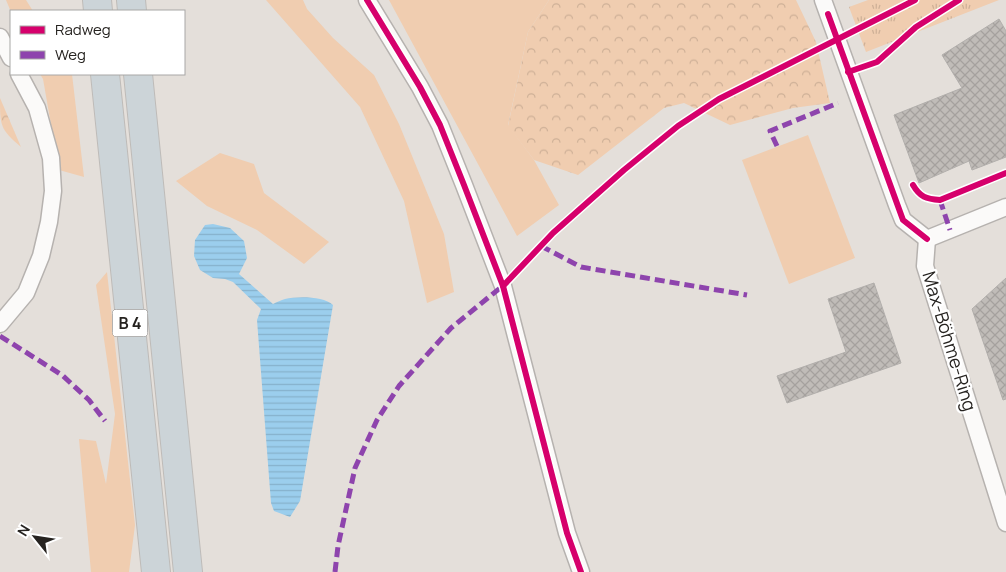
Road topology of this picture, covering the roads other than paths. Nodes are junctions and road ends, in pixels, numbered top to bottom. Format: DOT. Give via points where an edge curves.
graph roads {
  1 [pos="367,0"];
  2 [pos="826,7"];
  3 [pos="0,36"];
  4 [pos="10,56"];
  5 [pos="20,75"];
  6 [pos="105,75"];
  7 [pos="138,75"];
  8 [pos="1006,208"];
  9 [pos="927,239"];
  10 [pos="0,324"];
  11 [pos="1006,523"];
  12 [pos="156,572"];
  13 [pos="188,572"];
  14 [pos="581,572"];
  1 -- 14 [label="street" via="440,125 503,286 567,533"];
  2 -- 9 [label="street" via="903,220"];
  3 -- 4 [label="street"];
  5 -- 10 [label="street" via="37,108 51,158 53,191 41,256 26,293"];
  6 -- 12 [label="highway, B 4"];
  7 -- 13 [label="highway, B 4"];
  8 -- 9 [label="street"];
  9 -- 11 [label="street, Max-Böhme-Ring" via="926,266"];
}
